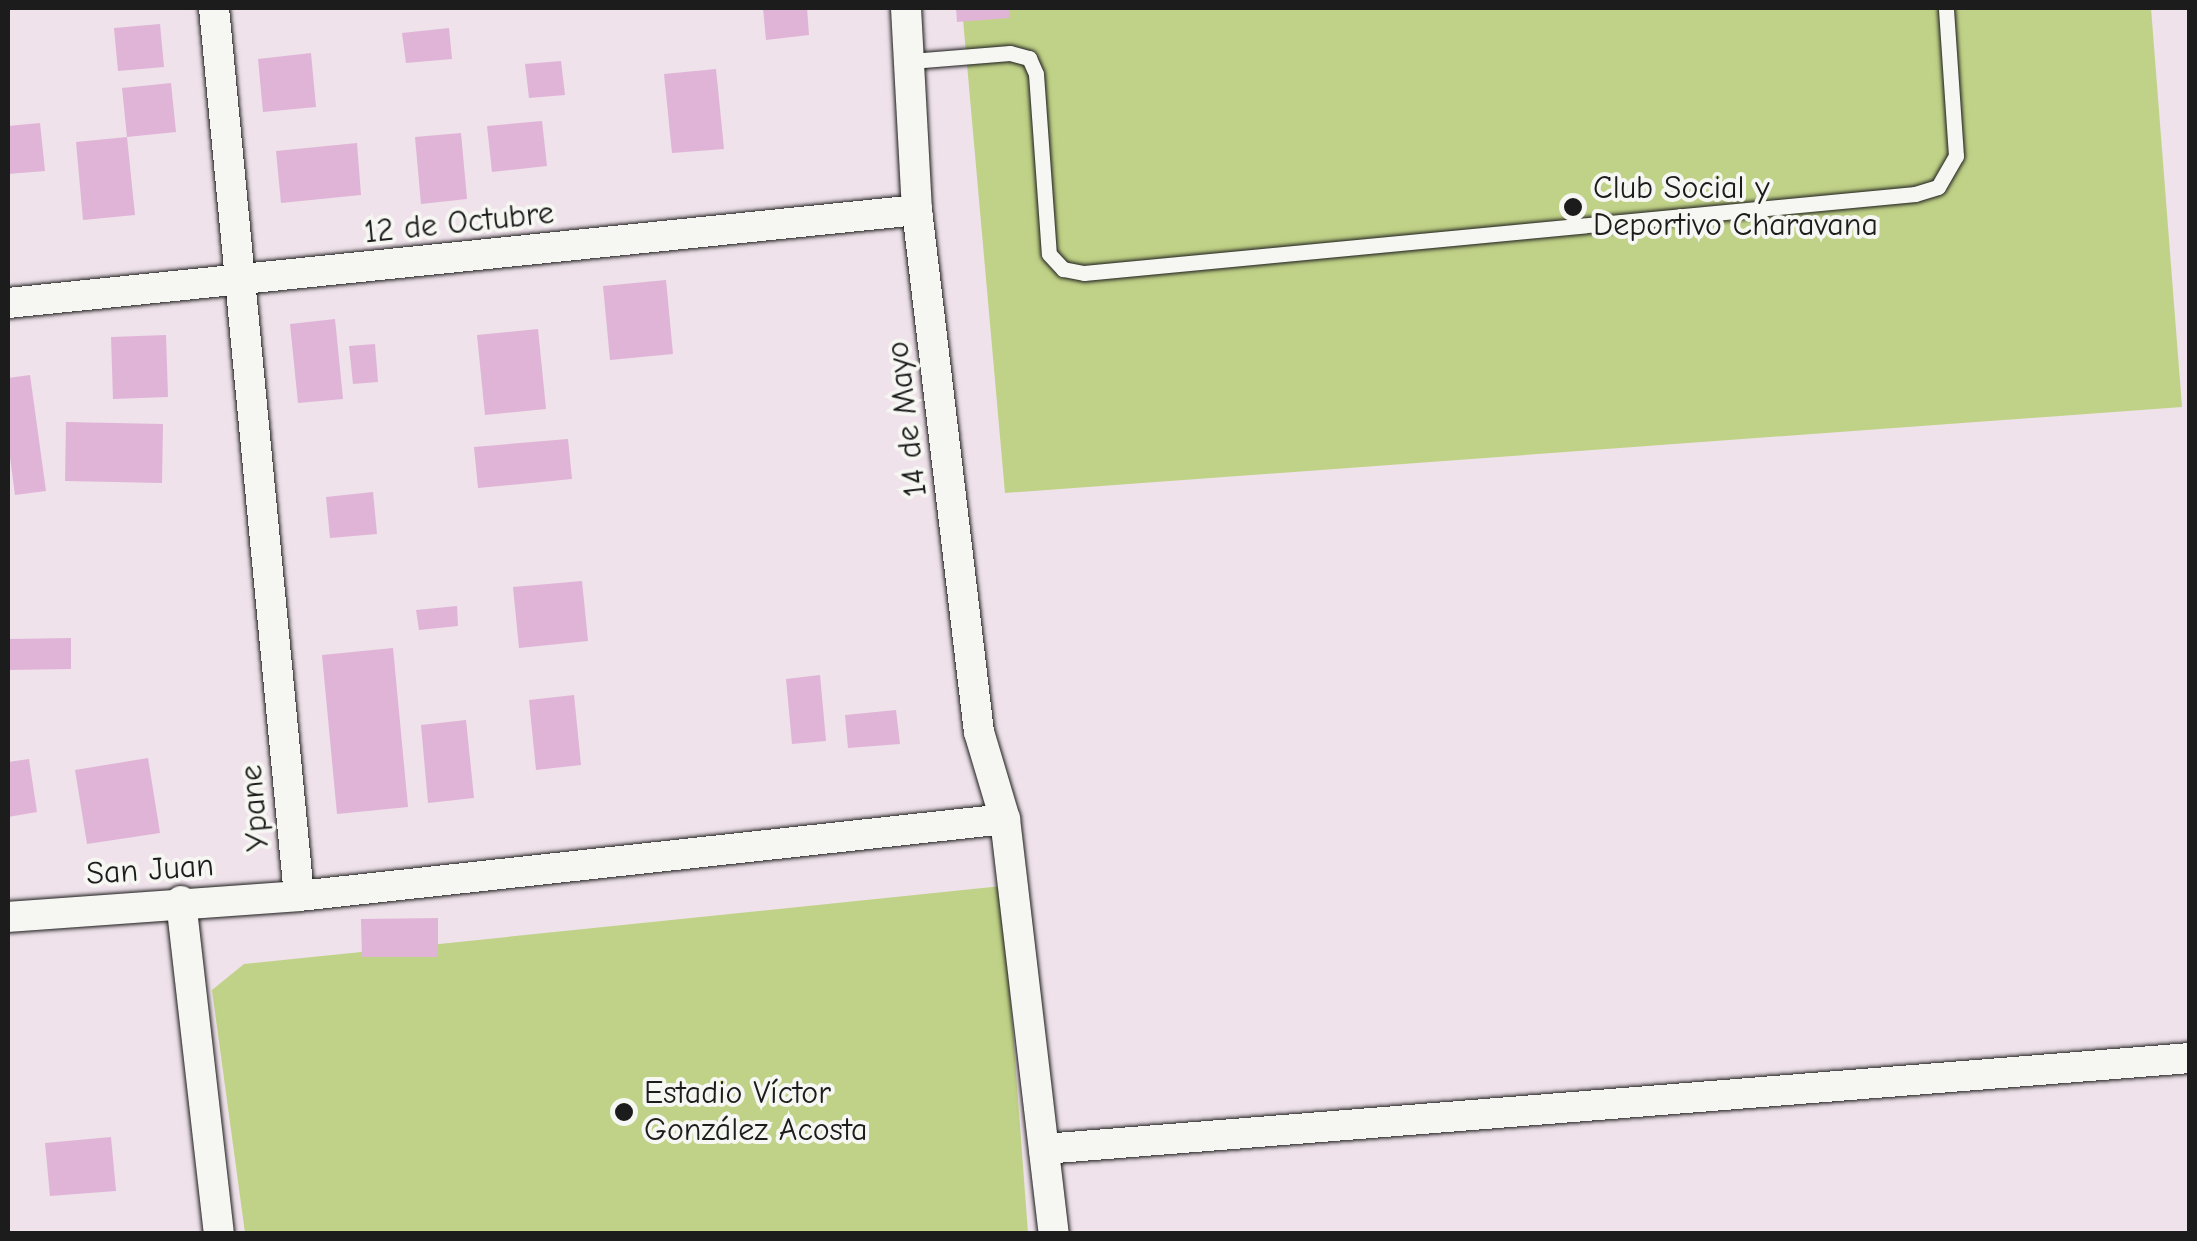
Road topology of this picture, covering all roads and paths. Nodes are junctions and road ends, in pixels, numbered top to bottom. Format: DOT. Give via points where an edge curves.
graph roads {
  1 [pos="214,8"];
  2 [pos="906,8"];
  3 [pos="1946,8"];
  4 [pos="911,61"];
  5 [pos="918,210"];
  6 [pos="240,282"];
  7 [pos="8,303"];
  8 [pos="1004,819"];
  9 [pos="299,896"];
  10 [pos="181,901"];
  11 [pos="8,917"];
  12 [pos="2190,1058"];
  13 [pos="1044,1150"];
  14 [pos="220,1234"];
  15 [pos="1054,1234"];
  1 -- 6 [label="street, Ypane"];
  2 -- 4 [label="street, 14 de Mayo"];
  3 -- 4 [label="lane" via="1956,156 1938,187 1084,273 1063,269 1049,254 1036,74 1029,58"];
  4 -- 5 [label="street, 14 de Mayo"];
  5 -- 6 [label="street, 12 de Octubre"];
  5 -- 8 [label="street, 14 de Mayo" via="979,732"];
  6 -- 7 [label="street, 12 de Octubre"];
  6 -- 9 [label="street, Ypane"];
  8 -- 9 [label="street"];
  8 -- 13 [label="street, 14 de Mayo"];
  9 -- 10 [label="street, San Juan"];
  10 -- 11 [label="street, San Juan"];
  10 -- 14 [label="street"];
  12 -- 13 [label="street"];
  13 -- 15 [label="street, 14 de Mayo"];
}
